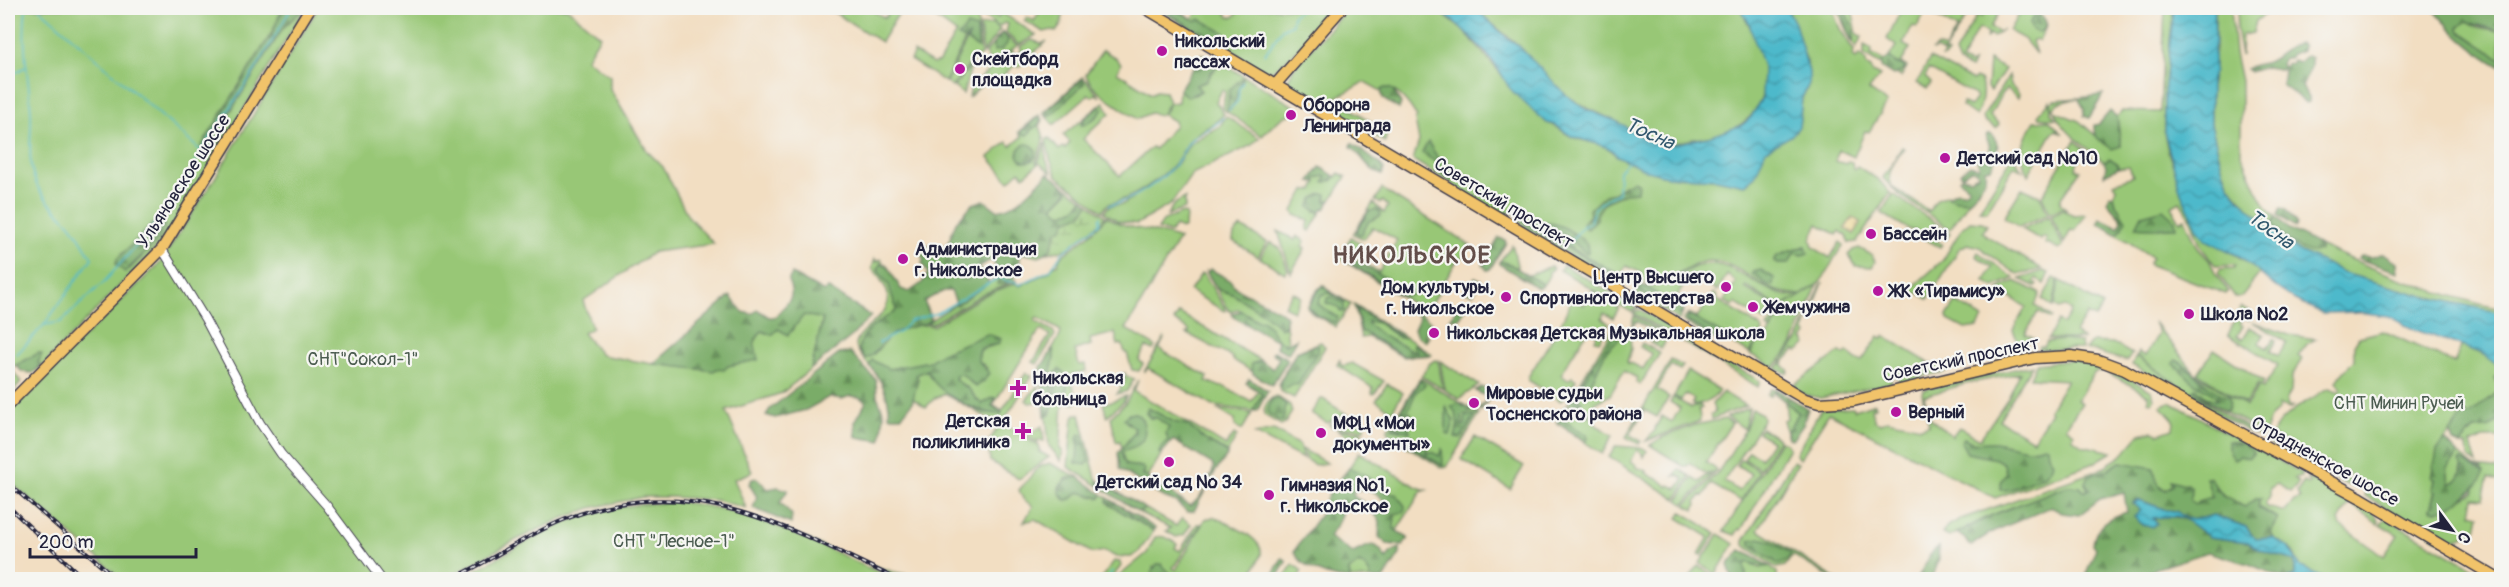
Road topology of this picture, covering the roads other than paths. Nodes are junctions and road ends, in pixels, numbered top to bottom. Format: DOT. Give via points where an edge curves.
graph roads {
  1 [pos="310,8"];
  2 [pos="1145,8"];
  3 [pos="1341,8"];
  4 [pos="1275,85"];
  5 [pos="162,249"];
  6 [pos="2165,392"];
  7 [pos="8,405"];
  8 [pos="382,579"];
  9 [pos="2500,579"];
  1 -- 5 [label="main road, Ульяновское шоссе"];
  2 -- 4 [label="main road, Советский проспект"];
  3 -- 4 [label="main road"];
  4 -- 6 [label="main road, Советский проспект" via="1805,399 1819,403 1852,400 1999,365 2058,356 2079,356 2109,364"];
  5 -- 7 [label="main road, Ульяновское шоссе"];
  5 -- 8 [label="street" via="205,318 268,435"];
  6 -- 9 [label="main road, Отрадненское шоссе"];
}
